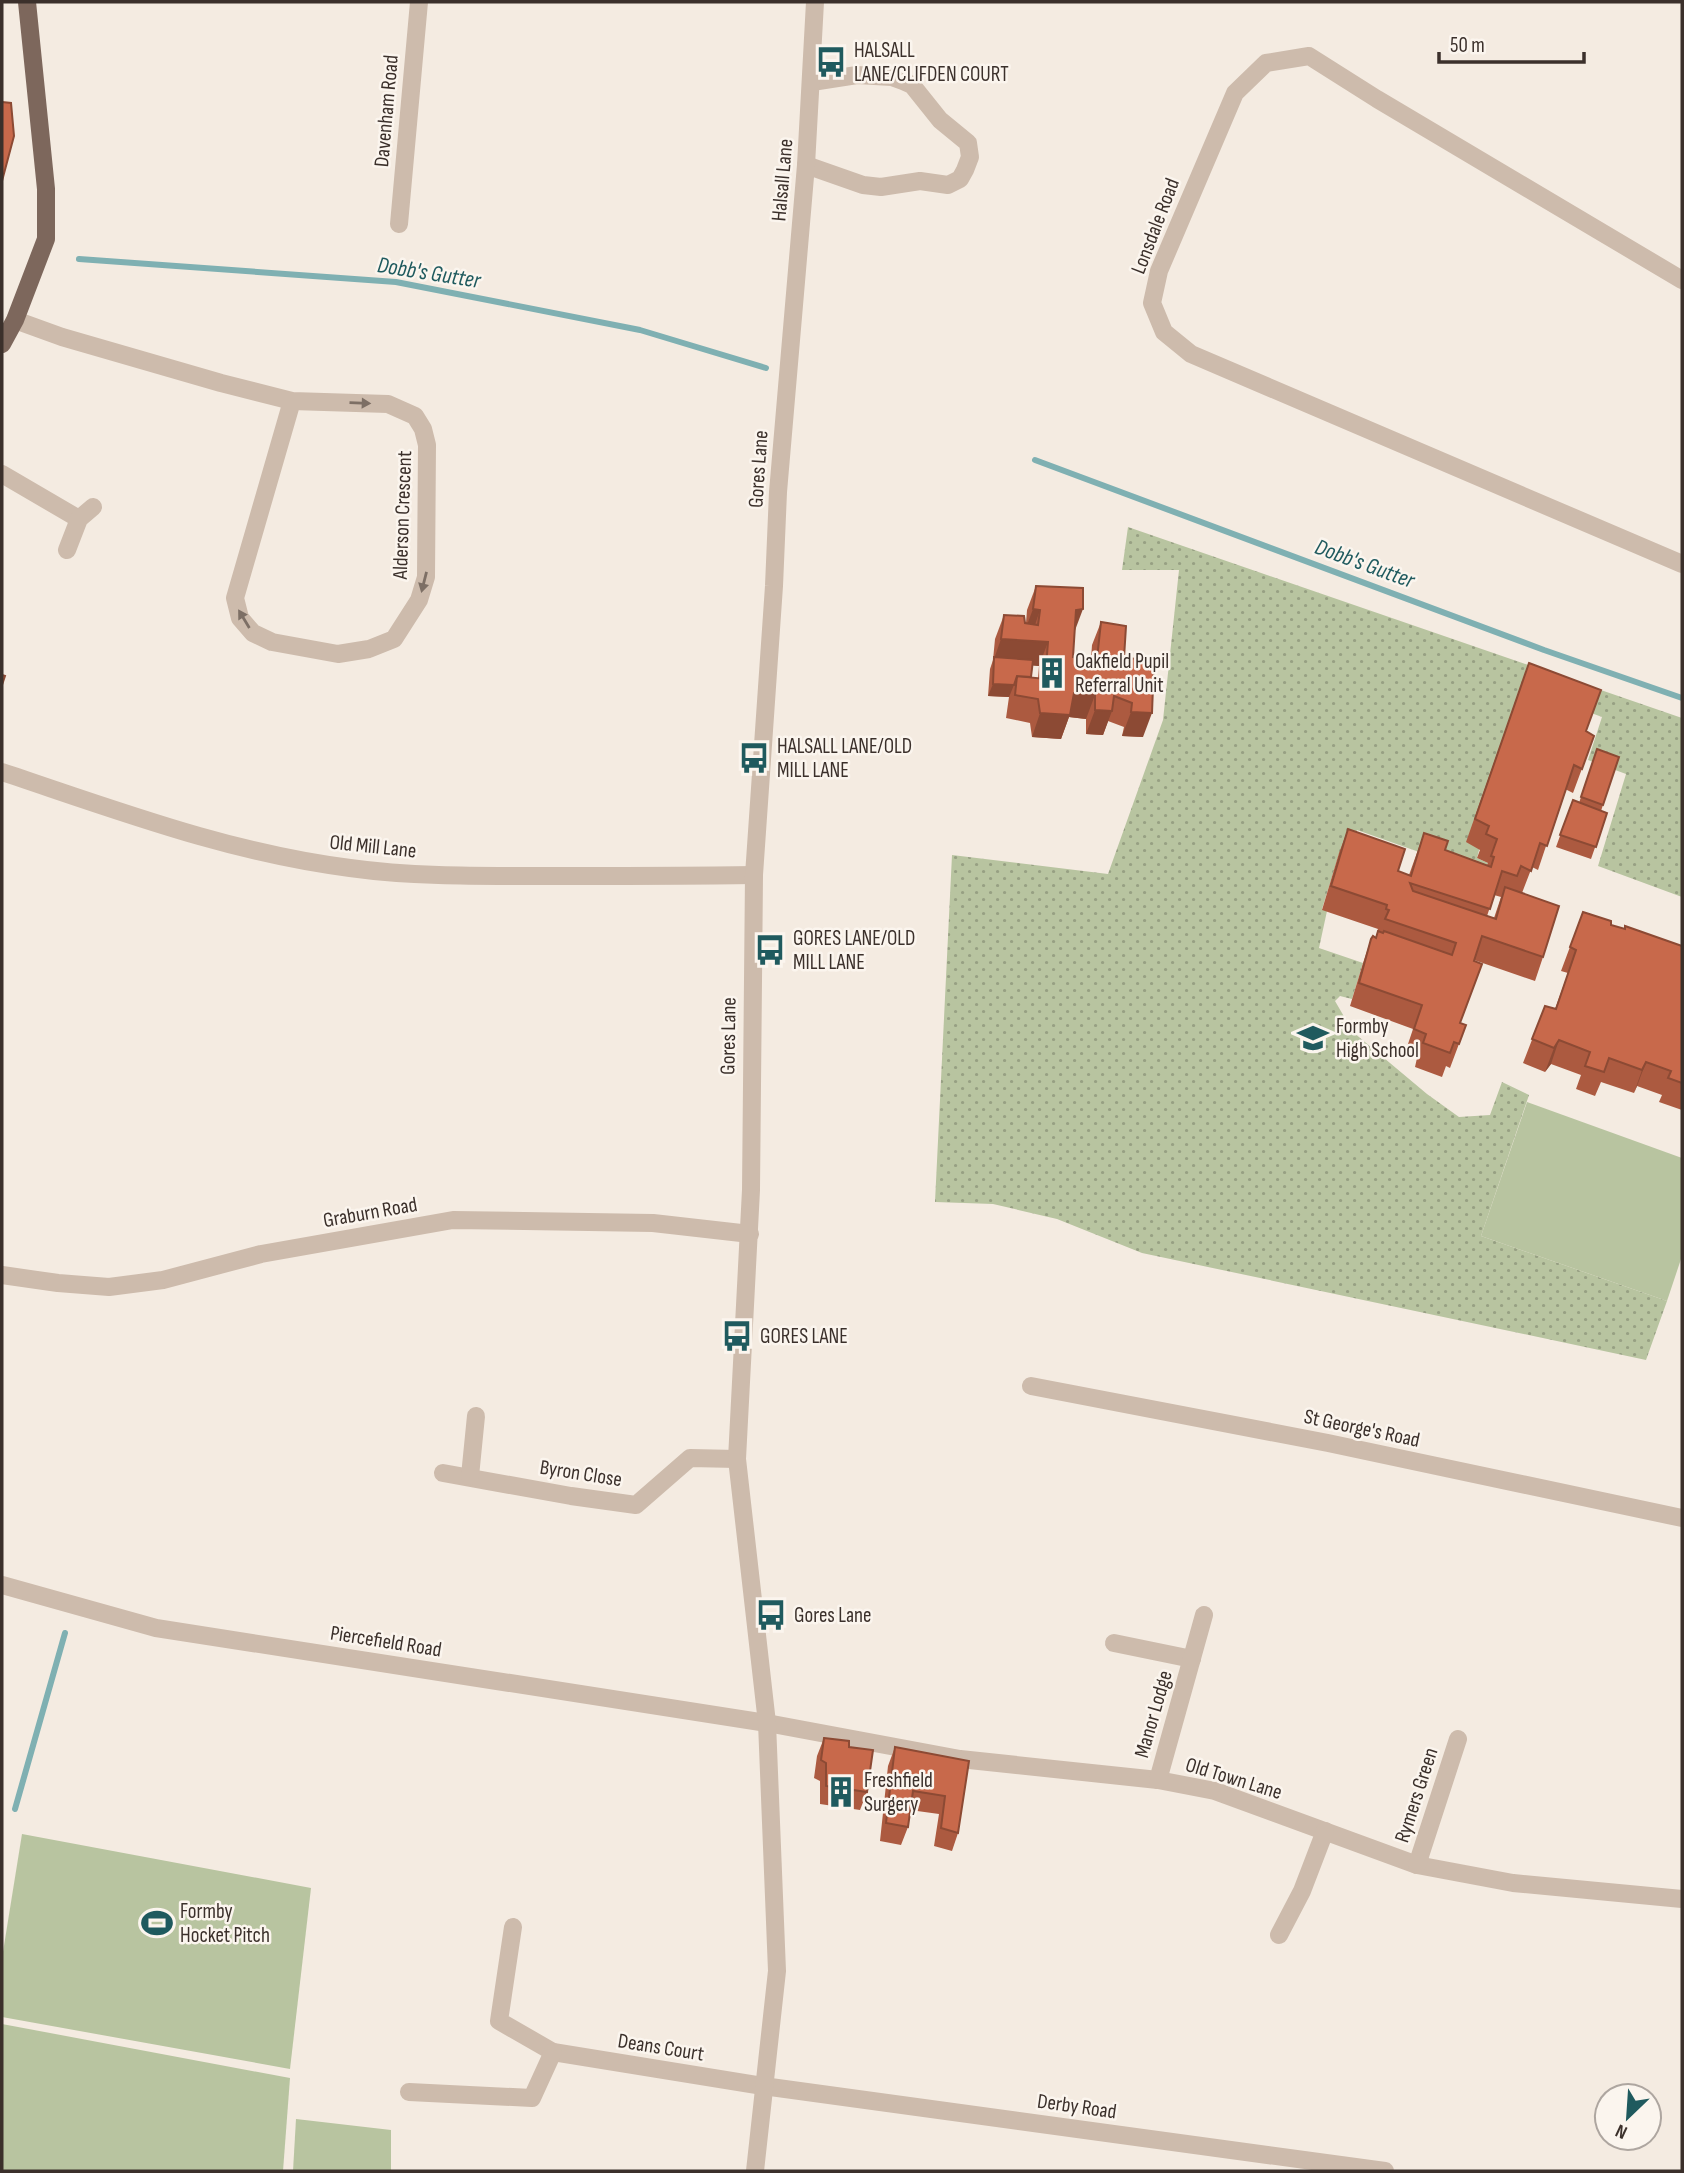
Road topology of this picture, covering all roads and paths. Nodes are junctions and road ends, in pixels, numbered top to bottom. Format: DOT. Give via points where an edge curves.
graph roads {
  1 [pos="27,2"];
  2 [pos="419,2"];
  3 [pos="815,2"];
  4 [pos="812,82"];
  5 [pos="806,165"];
  6 [pos="399,224"];
  7 [pos="1682,280"];
  8 [pos="15,320"];
  9 [pos="2,344"];
  10 [pos="789,362"];
  11 [pos="292,401"];
  12 [pos="2,474"];
  13 [pos="67,550"];
  14 [pos="1682,564"];
  15 [pos="2,772"];
  16 [pos="754,875"];
  17 [pos="750,1234"];
  18 [pos="2,1275"];
  19 [pos="1031,1386"];
  20 [pos="476,1416"];
  21 [pos="737,1459"];
  22 [pos="443,1473"];
  23 [pos="470,1476"];
  24 [pos="1682,1518"];
  25 [pos="2,1585"];
  26 [pos="1204,1615"];
  27 [pos="1114,1643"];
  28 [pos="1192,1659"];
  29 [pos="767,1723"];
  30 [pos="1458,1738"];
  31 [pos="1158,1780"];
  32 [pos="1325,1832"];
  33 [pos="1417,1865"];
  34 [pos="1682,1899"];
  35 [pos="513,1927"];
  36 [pos="1279,1935"];
  37 [pos="553,2052"];
  38 [pos="763,2086"];
  39 [pos="409,2092"];
  40 [pos="755,2171"];
  41 [pos="1385,2171"];
  1 -- 8 [label="main road" via="46,189 46,239"];
  2 -- 6 [label="street, Davenham Road"];
  3 -- 4 [label="street, Halsall Lane"];
  4 -- 5 [label="street, Halsall Lane"];
  4 -- 5 [label="street" via="857,75 892,77 912,85 940,120 968,143 970,157 960,179 948,186 920,181 863,185"];
  5 -- 10 [label="street, Halsall Lane"];
  7 -- 14 [label="street, Lonsdale Road" via="1308,56 1266,63 1235,93 1159,271 1152,303 1164,332 1191,354"];
  8 -- 9 [label="main road"];
  8 -- 11 [label="street, Alderson Crescent"];
  10 -- 16 [label="street, Gores Lane"];
  11 -- 11 [label="street, Alderson Crescent, one-way" via="388,404 415,416 424,429 426,577 419,600 394,639 369,649 338,654 272,642 253,633 240,618 235,598"];
  12 -- 13 [label="street" via="86,513"];
  15 -- 16 [label="street, Old Mill Lane" via="237,847 350,869 492,876"];
  16 -- 17 [label="street, Gores Lane"];
  17 -- 18 [label="street, Graburn Road" via="653,1223 453,1220 109,1287"];
  17 -- 21 [label="street, Gores Lane"];
  19 -- 24 [label="street, St George's Road"];
  20 -- 23 [label="street"];
  21 -- 23 [label="street, Byron Close" via="690,1458 636,1505"];
  21 -- 29 [label="street, Gores Lane"];
  22 -- 23 [label="street, Byron Close"];
  25 -- 29 [label="street, Piercefield Road" via="156,1628"];
  26 -- 28 [label="street, Manor Lodge"];
  27 -- 28 [label="street, Manor Lodge"];
  28 -- 31 [label="street, Manor Lodge"];
  29 -- 31 [label="street, Old Town Lane" via="960,1759"];
  29 -- 38 [label="street, Gores Lane" via="776,1971"];
  30 -- 33 [label="street, Rymers Green"];
  31 -- 32 [label="street, Old Town Lane" via="1215,1791"];
  32 -- 33 [label="street, Old Town Lane"];
  32 -- 36 [label="street"];
  33 -- 34 [label="street, Old Town Lane" via="1513,1883"];
  35 -- 37 [label="street, Deans Court" via="499,2021"];
  37 -- 38 [label="street, Deans Court"];
  37 -- 39 [label="street" via="532,2098"];
  38 -- 40 [label="street, Gores Lane"];
  38 -- 41 [label="street, Derby Road"];
}
